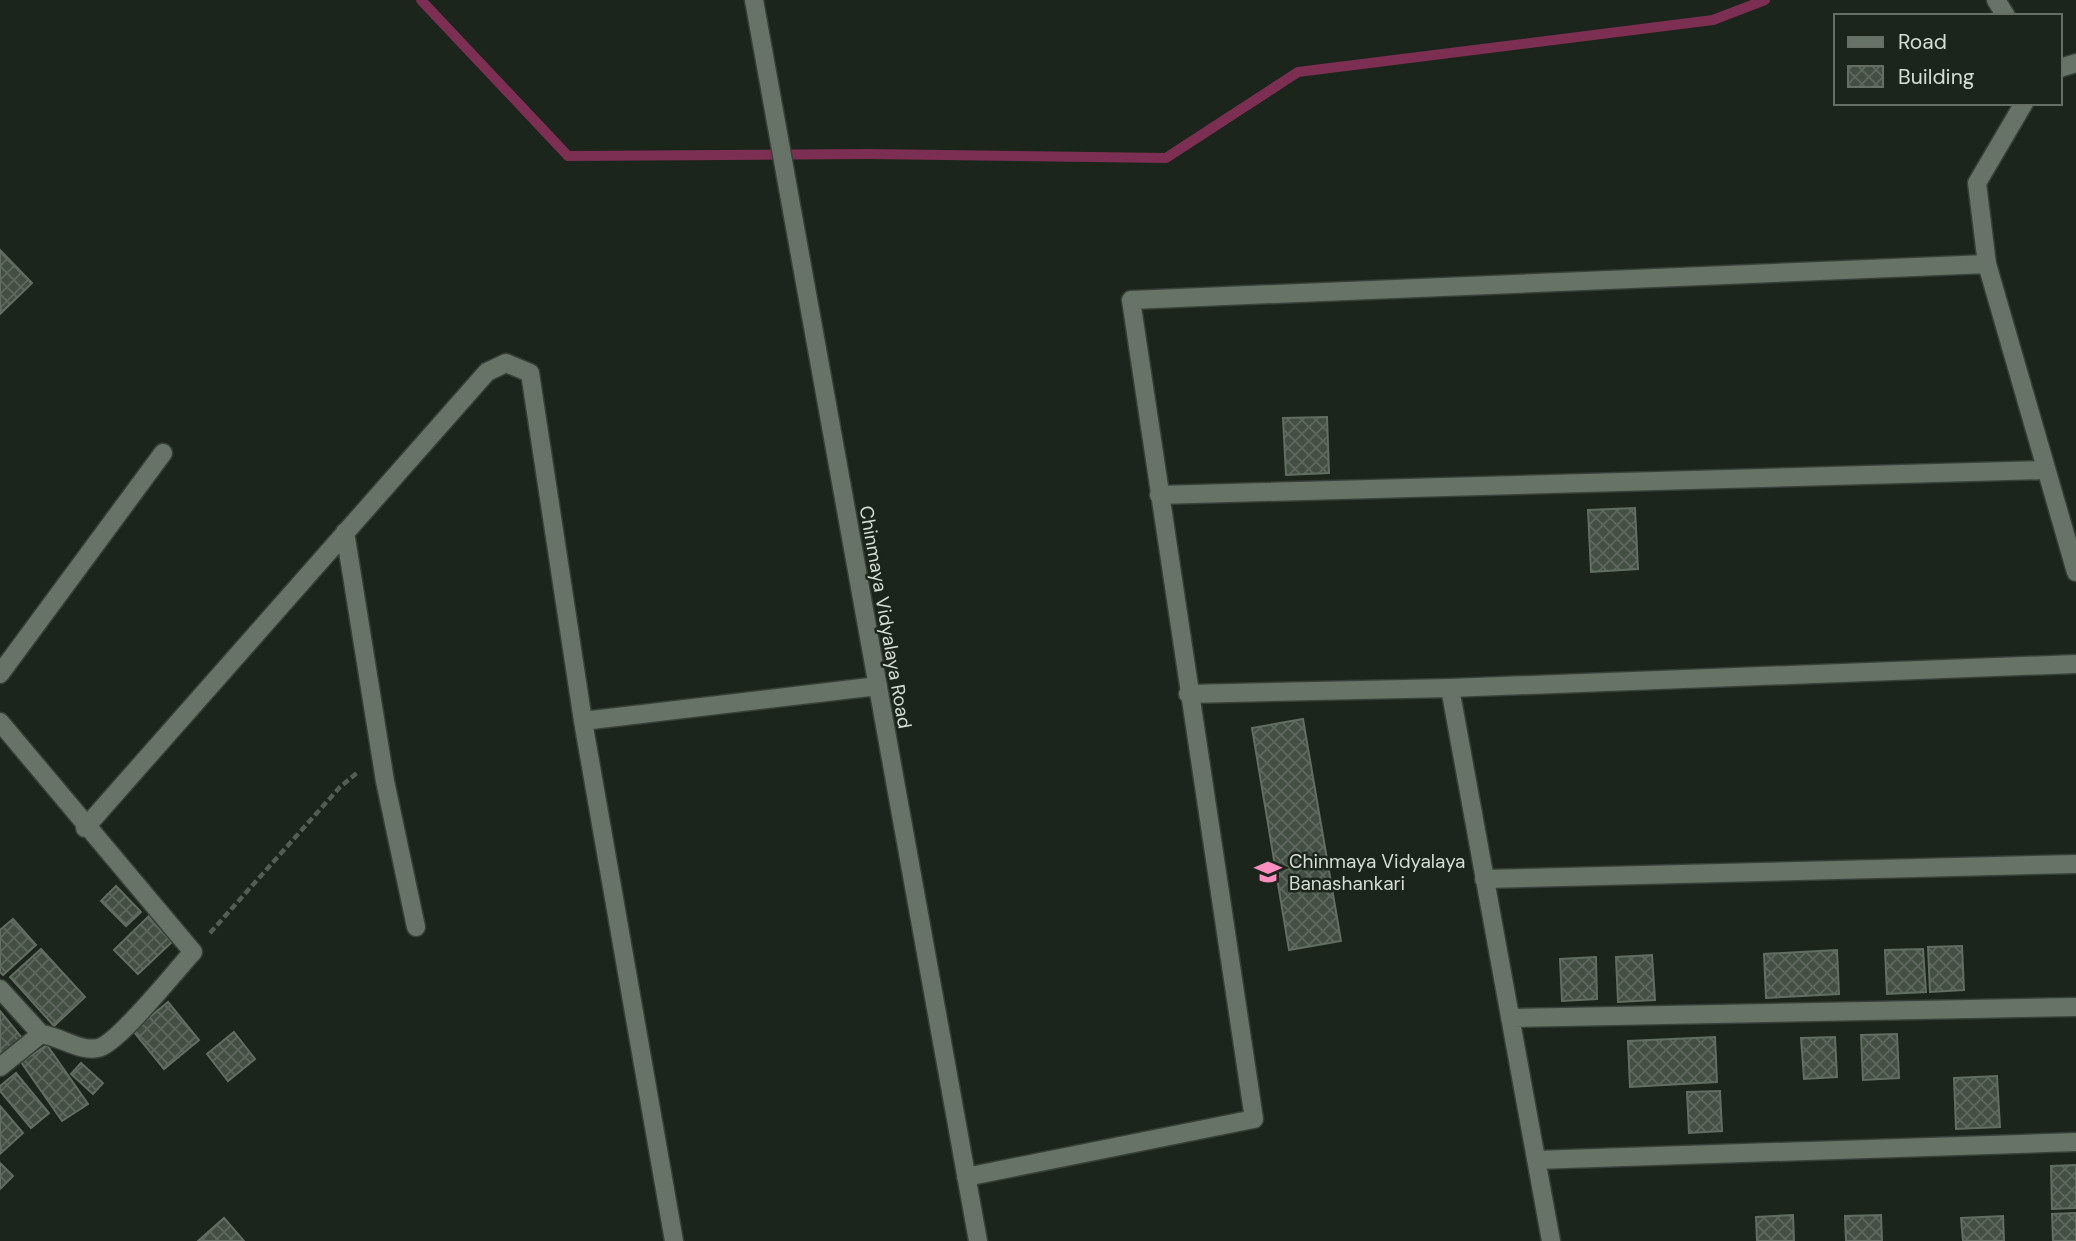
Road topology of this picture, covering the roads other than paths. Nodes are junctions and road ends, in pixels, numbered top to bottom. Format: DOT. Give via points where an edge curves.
graph roads {
  1 [pos="754,0"];
  2 [pos="2023,105"];
  3 [pos="1987,264"];
  4 [pos="163,453"];
  5 [pos="2046,470"];
  6 [pos="1159,495"];
  7 [pos="345,531"];
  8 [pos="2076,572"];
  9 [pos="2076,664"];
  10 [pos="0,674"];
  11 [pos="877,686"];
  12 [pos="1450,688"];
  13 [pos="1188,694"];
  14 [pos="583,721"];
  15 [pos="0,722"];
  16 [pos="85,828"];
  17 [pos="2076,864"];
  18 [pos="1485,879"];
  19 [pos="416,927"];
  20 [pos="0,989"];
  21 [pos="2076,1007"];
  22 [pos="1510,1018"];
  23 [pos="41,1034"];
  24 [pos="0,1067"];
  25 [pos="2076,1142"];
  26 [pos="1536,1160"];
  27 [pos="966,1177"];
  28 [pos="674,1241"];
  29 [pos="978,1241"];
  30 [pos="1551,1241"];
  1 -- 11 [label="street, Chinmaya Vidyalaya Road"];
  2 -- 3 [label="street" via="1977,183"];
  3 -- 5 [label="street"];
  3 -- 6 [label="street" via="1131,300"];
  4 -- 10 [label="street"];
  5 -- 6 [label="street"];
  5 -- 8 [label="street"];
  6 -- 13 [label="street"];
  7 -- 14 [label="street" via="487,372 506,363 530,373"];
  7 -- 16 [label="street"];
  7 -- 19 [label="street" via="385,780"];
  9 -- 12 [label="street"];
  11 -- 14 [label="street"];
  11 -- 27 [label="street, Chinmaya Vidyalaya Road"];
  12 -- 13 [label="street"];
  12 -- 18 [label="street"];
  13 -- 27 [label="street" via="1254,1119"];
  14 -- 28 [label="street"];
  15 -- 16 [label="street"];
  16 -- 23 [label="street" via="193,952 117,1036 99,1048 84,1048"];
  17 -- 18 [label="street"];
  18 -- 22 [label="street"];
  20 -- 23 [label="street"];
  21 -- 22 [label="street"];
  22 -- 26 [label="street"];
  23 -- 24 [label="street"];
  25 -- 26 [label="street"];
  26 -- 30 [label="street"];
  27 -- 29 [label="street, Chinmaya Vidyalaya Road"];
}
